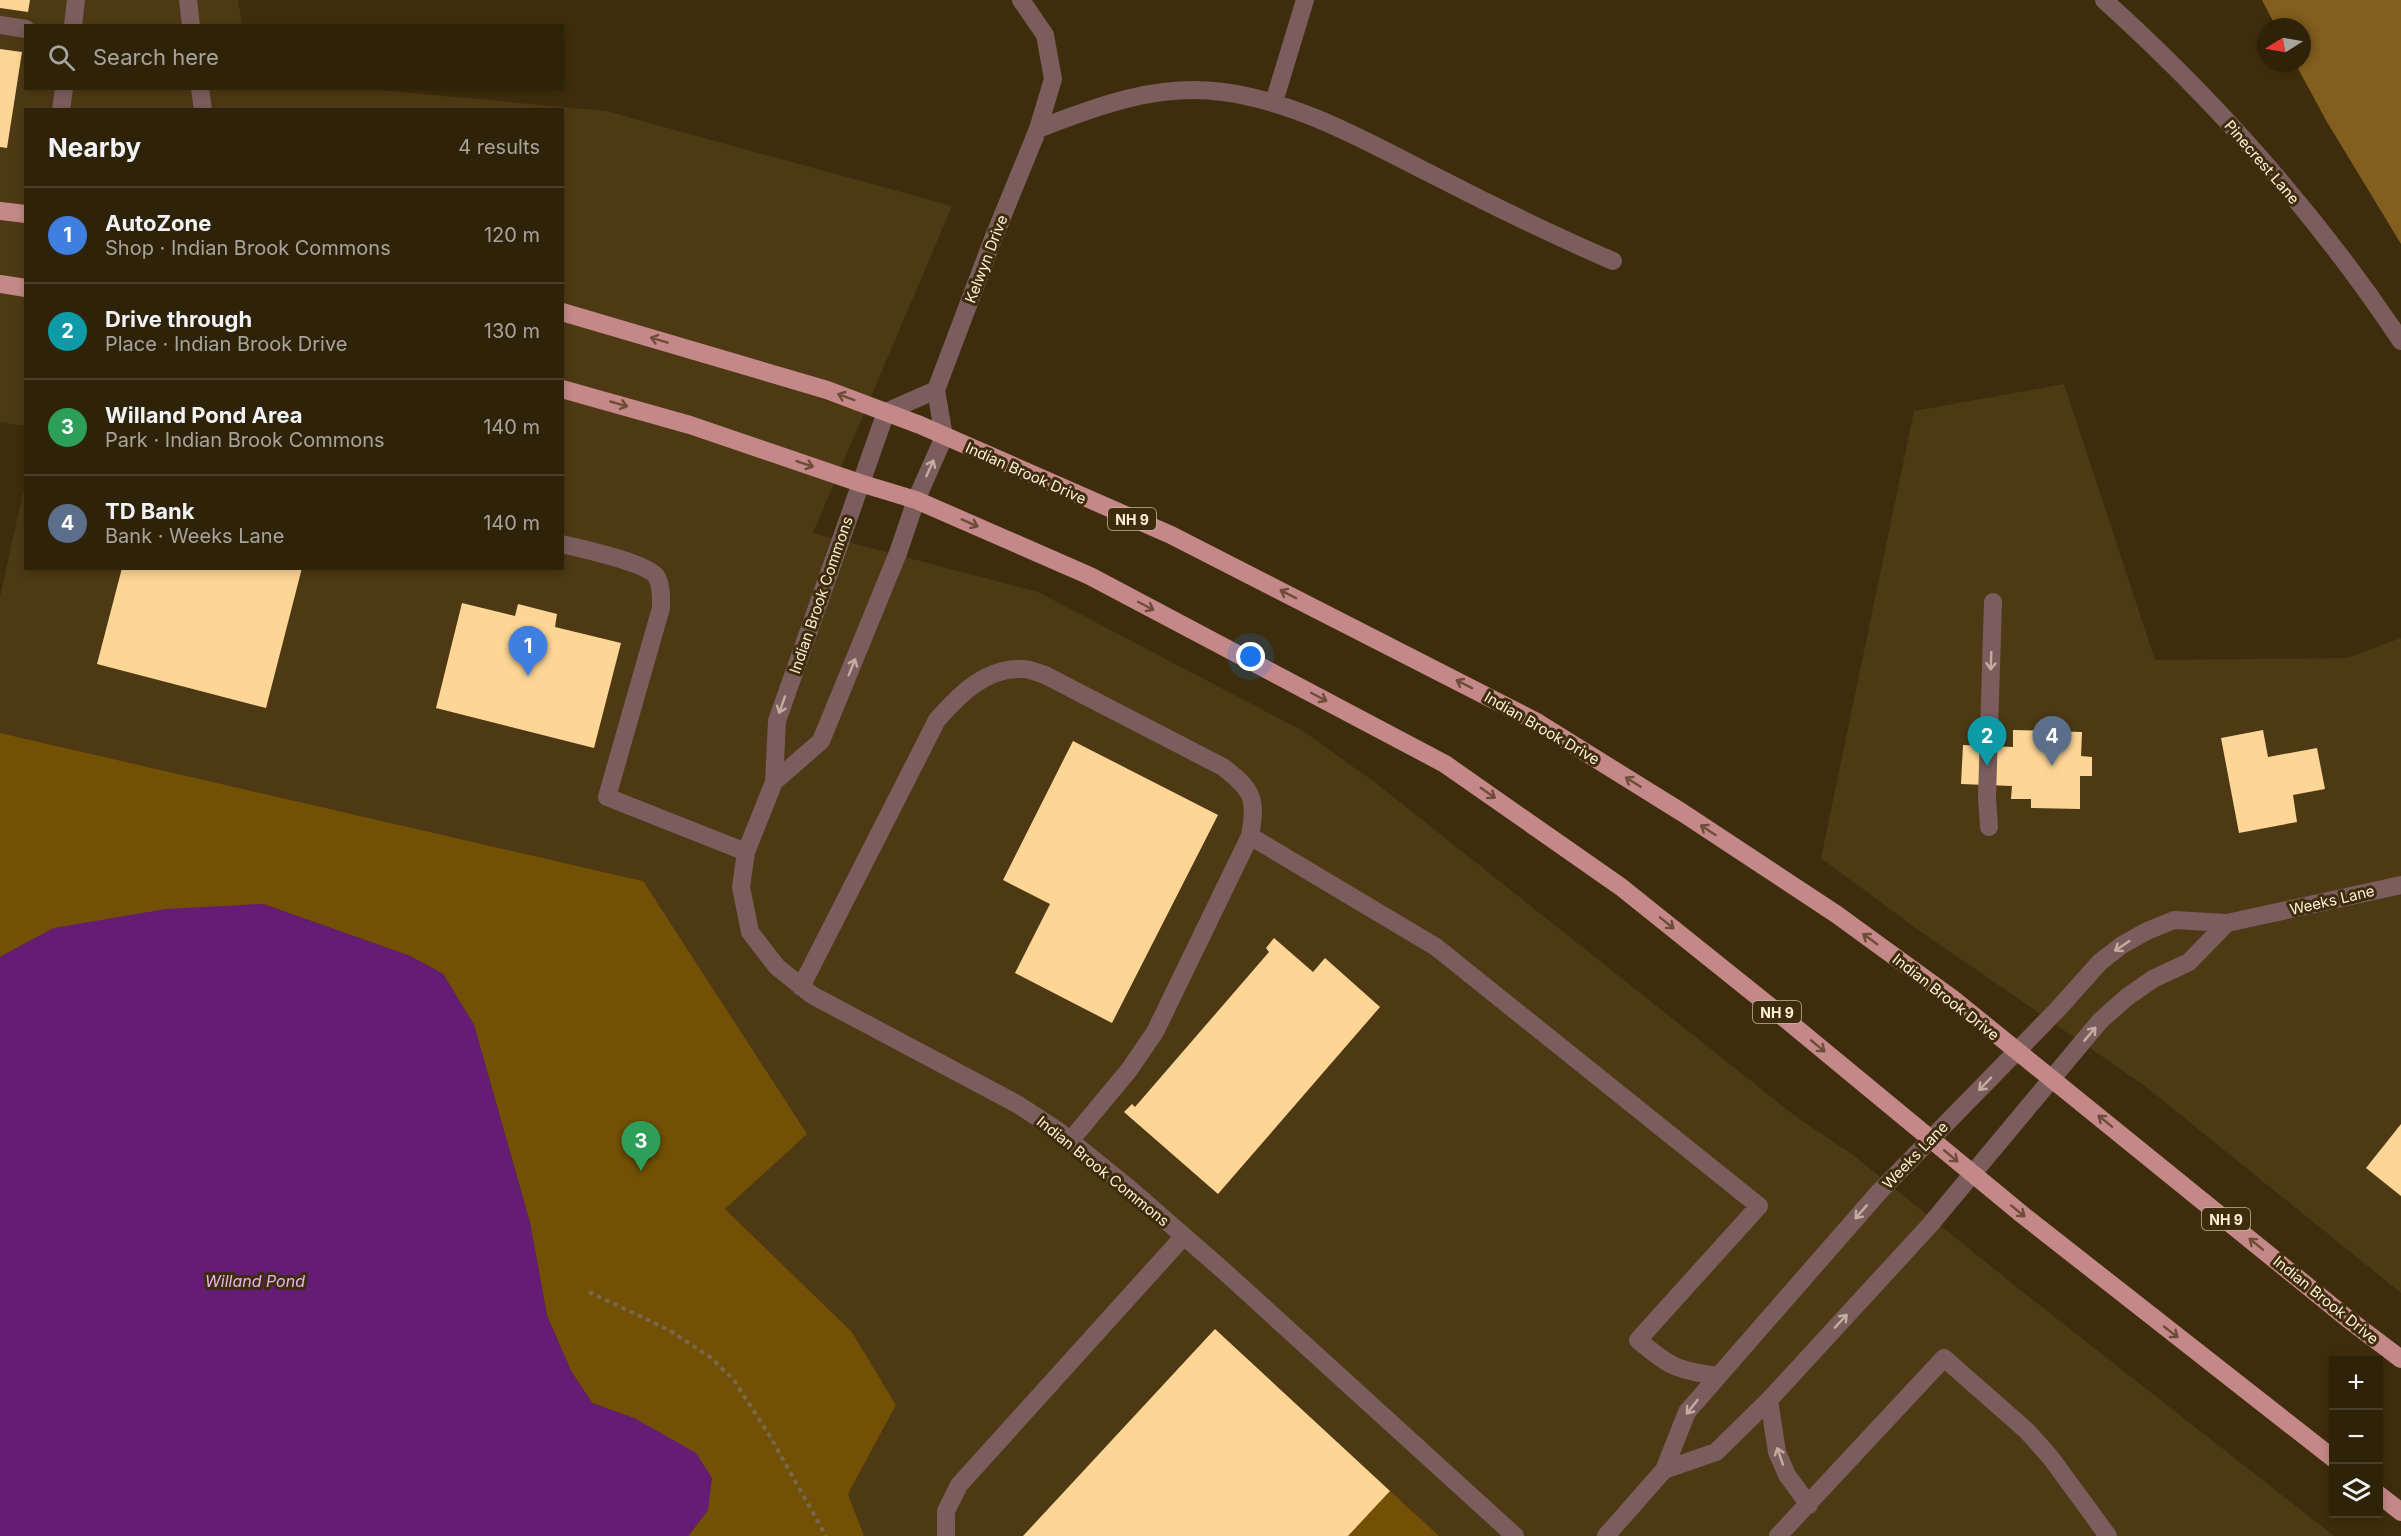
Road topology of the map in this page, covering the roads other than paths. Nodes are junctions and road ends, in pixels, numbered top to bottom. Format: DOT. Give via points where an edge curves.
graph roads {
  1 [pos="76,0"];
  2 [pos="188,0"];
  3 [pos="1021,0"];
  4 [pos="1305,0"];
  5 [pos="2104,0"];
  6 [pos="73,24"];
  7 [pos="191,24"];
  8 [pos="0,25"];
  9 [pos="24,29"];
  10 [pos="64,90"];
  11 [pos="200,90"];
  12 [pos="1274,102"];
  13 [pos="61,108"];
  14 [pos="203,108"];
  15 [pos="1038,129"];
  16 [pos="0,211"];
  17 [pos="24,214"];
  18 [pos="1613,261"];
  19 [pos="0,284"];
  20 [pos="24,288"];
  21 [pos="564,313"];
  22 [pos="2401,341"];
  23 [pos="564,390"];
  24 [pos="936,390"];
  25 [pos="886,412"];
  26 [pos="944,437"];
  27 [pos="860,483"];
  28 [pos="916,500"];
  29 [pos="564,544"];
  30 [pos="1993,602"];
  31 [pos="774,782"];
  32 [pos="1989,827"];
  33 [pos="1250,836"];
  34 [pos="746,852"];
  35 [pos="2401,885"];
  36 [pos="2227,923"];
  37 [pos="801,987"];
  38 [pos="2016,1052"];
  39 [pos="2052,1078"];
  40 [pos="1930,1139"];
  41 [pos="1070,1141"];
  42 [pos="1972,1174"];
  43 [pos="1184,1236"];
  44 [pos="2401,1359"];
  45 [pos="1718,1376"];
  46 [pos="1769,1400"];
  47 [pos="2329,1455"];
  48 [pos="1664,1470"];
  49 [pos="2383,1497"];
  50 [pos="1809,1505"];
  51 [pos="2401,1512"];
  52 [pos="946,1536"];
  53 [pos="1515,1536"];
  54 [pos="1606,1536"];
  55 [pos="1779,1536"];
  56 [pos="2108,1536"];
  1 -- 6 [label="street"];
  2 -- 7 [label="street"];
  3 -- 15 [label="street, Kelwyn Drive" via="1045,35 1053,79"];
  4 -- 12 [label="street"];
  5 -- 22 [label="street, Pinecrest Lane" via="2204,97 2267,166 2326,237"];
  8 -- 9 [label="street"];
  10 -- 13 [label="street"];
  11 -- 14 [label="street"];
  12 -- 15 [label="street" via="1221,91 1143,94"];
  12 -- 18 [label="street" via="1362,139 1528,224"];
  15 -- 24 [label="street, Kelwyn Drive"];
  16 -- 17 [label="main road"];
  19 -- 20 [label="main road"];
  25 -- 21 [label="main road, Indian Brook Drive / NH 9, one-way" via="827,390"];
  23 -- 27 [label="main road, NH 9, one-way" via="690,425"];
  24 -- 25 [label="street"];
  24 -- 26 [label="street"];
  25 -- 26 [label="main road, Indian Brook Drive / NH 9"];
  25 -- 27 [label="street, Indian Brook Commons"];
  28 -- 26 [label="street, one-way"];
  38 -- 26 [label="main road, Indian Brook Drive / NH 9, one-way" via="1953,999 1836,914 1534,721 1171,535"];
  27 -- 28 [label="main road, NH 9"];
  27 -- 31 [label="street, Indian Brook Commons, one-way" via="777,721"];
  31 -- 28 [label="street, Indian Brook Commons, one-way" via="821,741 898,554"];
  28 -- 40 [label="main road, NH 9, one-way" via="1090,576 1445,764 1621,887"];
  29 -- 34 [label="street" via="638,565 656,575 661,588 661,608 607,797"];
  30 -- 32 [label="street, one-way"];
  31 -- 34 [label="street, Indian Brook Commons"];
  33 -- 37 [label="street" via="1255,810 1249,792 1239,778 1223,767 1045,675 1023,669 999,672 973,684 937,720"];
  33 -- 41 [label="street" via="1155,1032"];
  33 -- 45 [label="street" via="1436,947 1759,1206 1638,1340 1665,1362 1686,1371"];
  34 -- 37 [label="street, Indian Brook Commons" via="741,887 750,932 777,967"];
  35 -- 36 [label="street, Weeks Lane"];
  36 -- 38 [label="street, Weeks Lane, one-way" via="2174,920 2122,945 2081,981"];
  39 -- 36 [label="street, Weeks Lane, one-way" via="2100,1021 2127,997 2189,962"];
  37 -- 41 [label="street, Indian Brook Commons" via="1017,1104"];
  38 -- 39 [label="main road, Indian Brook Drive / NH 9"];
  38 -- 40 [label="street, Weeks Lane, one-way"];
  39 -- 42 [label="street, Weeks Lane"];
  44 -- 39 [label="main road, Indian Brook Drive / NH 9, one-way"];
  40 -- 42 [label="main road, NH 9, one-way"];
  40 -- 45 [label="street, Weeks Lane, one-way"];
  41 -- 43 [label="street, Indian Brook Commons"];
  46 -- 42 [label="street, Weeks Lane, one-way" via="1920,1237"];
  42 -- 47 [label="main road, NH 9, one-way"];
  43 -- 52 [label="street" via="959,1485 946,1511"];
  43 -- 53 [label="street, Indian Brook Commons"];
  45 -- 48 [label="street, Weeks Lane, one-way" via="1687,1412"];
  46 -- 48 [label="street, Weeks Lane" via="1716,1452"];
  50 -- 46 [label="street, one-way" via="1787,1475 1778,1452"];
  48 -- 54 [label="street, Weeks Lane"];
  49 -- 51 [label="main road"];
  50 -- 55 [label="street"];
  50 -- 56 [label="street" via="1944,1358 2027,1431"];
}
